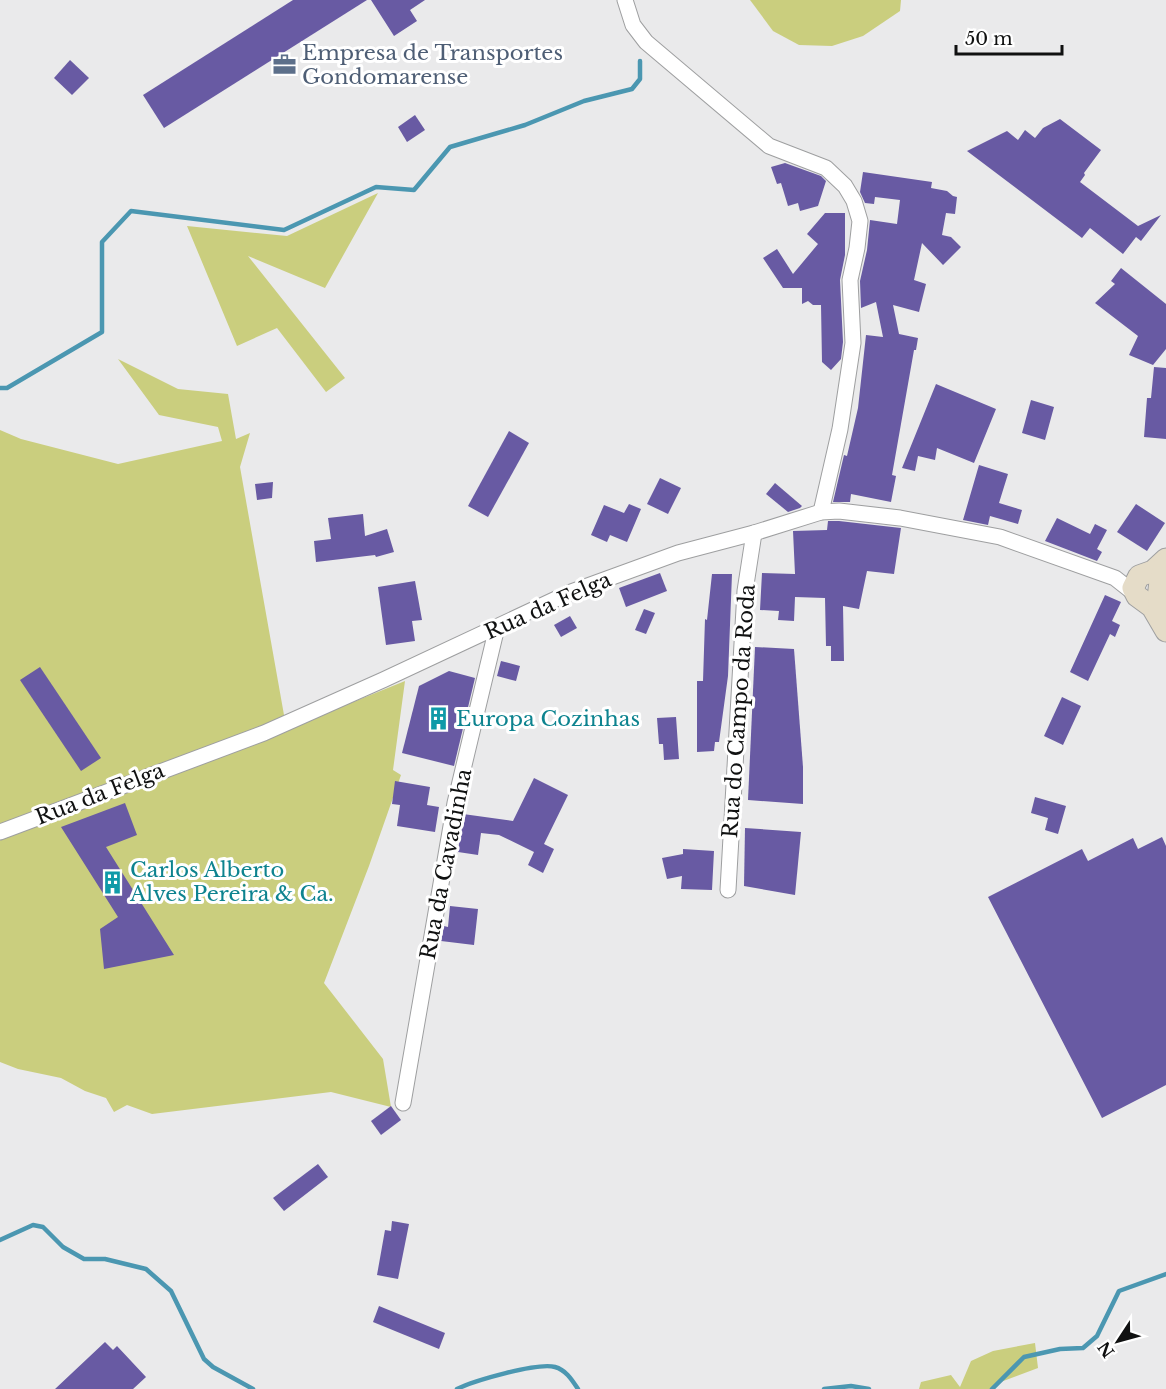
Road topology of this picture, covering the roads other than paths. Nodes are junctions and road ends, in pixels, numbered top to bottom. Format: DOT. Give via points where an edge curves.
graph roads {
  1 [pos="625,0"];
  2 [pos="821,512"];
  3 [pos="754,533"];
  4 [pos="1166,560"];
  5 [pos="1147,587"];
  6 [pos="497,627"];
  7 [pos="1164,627"];
  8 [pos="0,832"];
  9 [pos="728,890"];
  10 [pos="403,1103"];
  1 -- 2 [label="street" via="633,25 646,42 769,146 826,168 854,201 860,221 850,280 853,343 840,429"];
  2 -- 3 [label="street, Rua da Felga"];
  2 -- 5 [label="street, Rua da Felga" via="900,518 1000,537"];
  3 -- 6 [label="street, Rua da Felga" via="678,553 592,584"];
  3 -- 9 [label="street, Rua do Campo da Roda" via="745,591"];
  4 -- 5 [label="street"];
  5 -- 7 [label="street"];
  6 -- 8 [label="street, Rua da Felga" via="264,733"];
  6 -- 10 [label="street, Rua da Cavadinha" via="455,803"];
}
